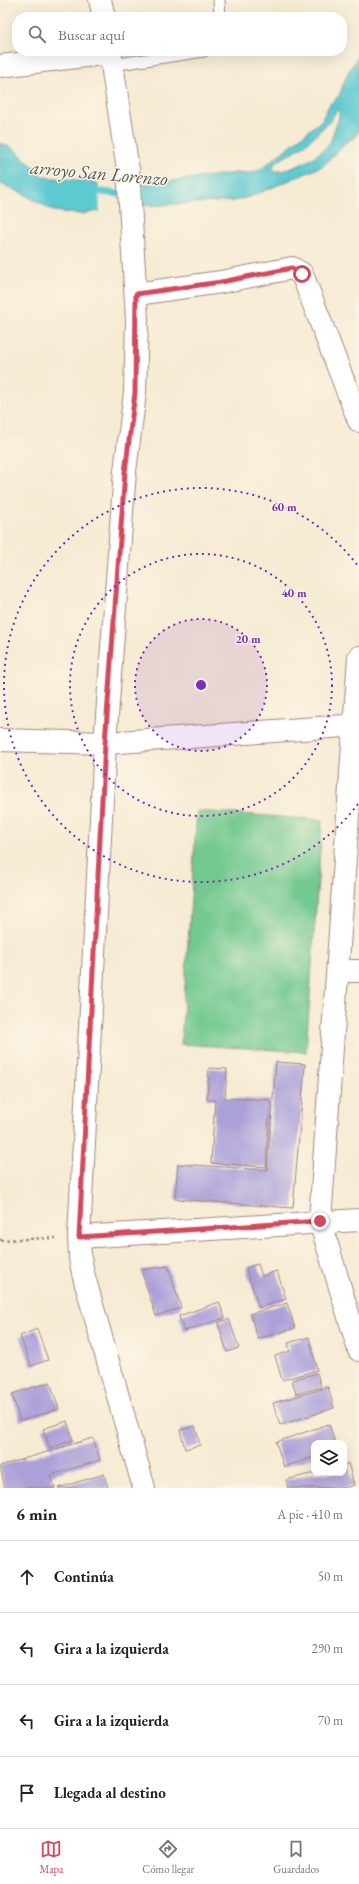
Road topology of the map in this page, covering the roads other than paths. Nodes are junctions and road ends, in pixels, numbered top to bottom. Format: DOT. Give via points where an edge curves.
graph roads {
  1 [pos="100,0"];
  2 [pos="219,0"];
  3 [pos="103,12"];
  4 [pos="220,12"];
  5 [pos="111,56"];
  6 [pos="0,66"];
  7 [pos="136,294"];
  8 [pos="359,421"];
  9 [pos="359,657"];
  10 [pos="357,725"];
  11 [pos="0,740"];
  12 [pos="105,743"];
  13 [pos="359,970"];
  14 [pos="338,971"];
  15 [pos="359,1220"];
  16 [pos="320,1221"];
  17 [pos="79,1237"];
  18 [pos="359,1350"];
  19 [pos="144,1488"];
  1 -- 3 [label="street"];
  2 -- 4 [label="lane"];
  5 -- 6 [label="street"];
  5 -- 7 [label="street" via="128,170"];
  7 -- 8 [label="street" via="221,282 292,268 297,270 302,274"];
  7 -- 12 [label="street" via="135,393 125,472"];
  9 -- 10 [label="street"];
  10 -- 12 [label="street"];
  10 -- 14 [label="street"];
  11 -- 12 [label="street"];
  12 -- 17 [label="street"];
  13 -- 14 [label="street"];
  14 -- 16 [label="street"];
  15 -- 16 [label="street"];
  16 -- 17 [label="street"];
  16 -- 18 [label="street"];
  17 -- 19 [label="street" via="84,1277"];
}
